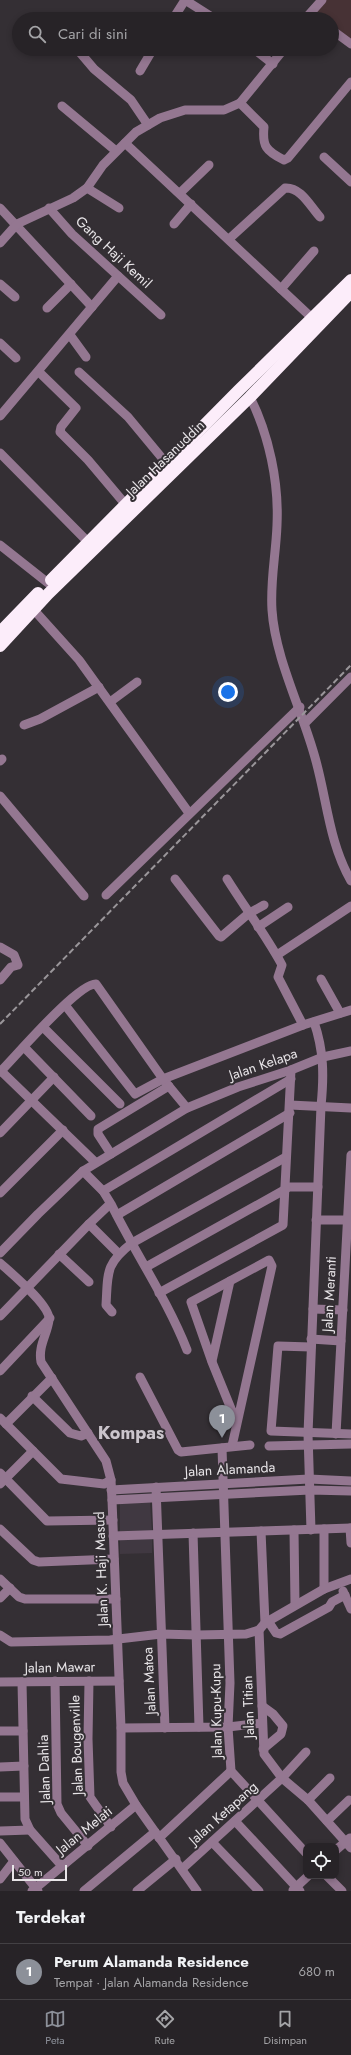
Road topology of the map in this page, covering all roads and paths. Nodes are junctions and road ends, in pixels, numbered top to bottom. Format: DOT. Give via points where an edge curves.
graph roads {
  1 [pos="322,0"];
  2 [pos="188,1"];
  3 [pos="179,12"];
  4 [pos="204,12"];
  5 [pos="312,12"];
  6 [pos="339,35"];
  7 [pos="351,44"];
  8 [pos="83,56"];
  9 [pos="150,56"];
  10 [pos="263,56"];
  11 [pos="279,56"];
  12 [pos="273,64"];
  13 [pos="140,71"];
  14 [pos="351,82"];
  15 [pos="240,103"];
  16 [pos="62,106"];
  17 [pos="148,126"];
  18 [pos="125,143"];
  19 [pos="116,151"];
  20 [pos="324,157"];
  21 [pos="209,165"];
  22 [pos="351,182"];
  23 [pos="87,188"];
  24 [pos="180,193"];
  25 [pos="192,204"];
  26 [pos="0,208"];
  27 [pos="49,208"];
  28 [pos="119,208"];
  29 [pos="320,217"];
  30 [pos="17,224"];
  31 [pos="174,224"];
  32 [pos="229,240"];
  33 [pos="0,243"];
  34 [pos="314,251"];
  35 [pos="118,276"];
  36 [pos="351,280"];
  37 [pos="0,284"];
  38 [pos="71,284"];
  39 [pos="281,289"];
  40 [pos="351,292"];
  41 [pos="15,297"];
  42 [pos="92,307"];
  43 [pos="47,308"];
  44 [pos="161,316"];
  45 [pos="312,318"];
  46 [pos="70,335"];
  47 [pos="0,343"];
  48 [pos="86,357"];
  49 [pos="16,358"];
  50 [pos="39,372"];
  51 [pos="79,372"];
  52 [pos="250,397"];
  53 [pos="0,416"];
  54 [pos="0,453"];
  55 [pos="167,464"];
  56 [pos="126,505"];
  57 [pos="88,542"];
  58 [pos="0,545"];
  59 [pos="48,583"];
  60 [pos="34,610"];
  61 [pos="0,632"];
  62 [pos="0,646"];
  63 [pos="351,677"];
  64 [pos="136,682"];
  65 [pos="99,687"];
  66 [pos="110,702"];
  67 [pos="300,707"];
  68 [pos="305,723"];
  69 [pos="24,725"];
  70 [pos="0,796"];
  71 [pos="188,813"];
  72 [pos="175,879"];
  73 [pos="227,879"];
  74 [pos="351,881"];
  75 [pos="106,894"];
  76 [pos="84,896"];
  77 [pos="264,905"];
  78 [pos="351,906"];
  79 [pos="288,907"];
  80 [pos="248,914"];
  81 [pos="258,927"];
  82 [pos="0,947"];
  83 [pos="276,955"];
  84 [pos="321,979"];
  85 [pos="0,980"];
  86 [pos="65,1005"];
  87 [pos="351,1010"];
  88 [pos="340,1013"];
  89 [pos="314,1022"];
  90 [pos="302,1025"];
  91 [pos="43,1027"];
  92 [pos="24,1047"];
  93 [pos="351,1053"];
  94 [pos="323,1057"];
  95 [pos="1,1071"];
  96 [pos="291,1075"];
  97 [pos="54,1077"];
  98 [pos="162,1079"];
  99 [pos="169,1086"];
  100 [pos="32,1100"];
  101 [pos="120,1104"];
  102 [pos="321,1106"];
  103 [pos="187,1108"];
  104 [pos="351,1108"];
  105 [pos="290,1109"];
  106 [pos="91,1116"];
  107 [pos="63,1130"];
  108 [pos="0,1133"];
  109 [pos="111,1154"];
  110 [pos="351,1155"];
  111 [pos="286,1157"];
  112 [pos="96,1162"];
  113 [pos="83,1171"];
  114 [pos="318,1187"];
  115 [pos="286,1188"];
  116 [pos="103,1191"];
  117 [pos="0,1193"];
  118 [pos="110,1204"];
  119 [pos="117,1215"];
  120 [pos="316,1220"];
  121 [pos="349,1220"];
  122 [pos="89,1224"];
  123 [pos="132,1243"];
  124 [pos="0,1253"];
  125 [pos="59,1254"];
  126 [pos="119,1254"];
  127 [pos="0,1263"];
  128 [pos="146,1267"];
  129 [pos="230,1281"];
  130 [pos="90,1282"];
  131 [pos="26,1288"];
  132 [pos="159,1293"];
  133 [pos="313,1308"];
  134 [pos="343,1310"];
  135 [pos="112,1312"];
  136 [pos="0,1316"];
  137 [pos="50,1318"];
  138 [pos="346,1326"];
  139 [pos="341,1341"];
  140 [pos="311,1343"];
  141 [pos="187,1350"];
  142 [pos="212,1362"];
  143 [pos="0,1371"];
  144 [pos="140,1377"];
  145 [pos="52,1378"];
  146 [pos="32,1396"];
  147 [pos="3,1421"];
  148 [pos="236,1421"];
  149 [pos="88,1432"];
  150 [pos="308,1434"];
  151 [pos="336,1434"];
  152 [pos="351,1434"];
  153 [pos="309,1444"];
  154 [pos="351,1444"];
  155 [pos="250,1445"];
  156 [pos="269,1446"];
  157 [pos="227,1447"];
  158 [pos="32,1451"];
  159 [pos="2,1479"];
  160 [pos="309,1479"];
  161 [pos="111,1480"];
  162 [pos="351,1481"];
  163 [pos="224,1485"];
  164 [pos="156,1487"];
  165 [pos="111,1490"];
  166 [pos="310,1490"];
  167 [pos="351,1491"];
  168 [pos="224,1495"];
  169 [pos="156,1499"];
  170 [pos="112,1500"];
  171 [pos="113,1520"];
  172 [pos="351,1528"];
  173 [pos="0,1529"];
  174 [pos="324,1529"];
  175 [pos="294,1530"];
  176 [pos="311,1530"];
  177 [pos="261,1531"];
  178 [pos="225,1532"];
  179 [pos="193,1533"];
  180 [pos="158,1534"];
  181 [pos="113,1536"];
  182 [pos="351,1543"];
  183 [pos="114,1559"];
  184 [pos="0,1579"];
  185 [pos="351,1579"];
  186 [pos="340,1584"];
  187 [pos="10,1588"];
  188 [pos="324,1589"];
  189 [pos="347,1596"];
  190 [pos="0,1598"];
  191 [pos="116,1599"];
  192 [pos="295,1605"];
  193 [pos="351,1609"];
  194 [pos="286,1610"];
  195 [pos="264,1624"];
  196 [pos="295,1626"];
  197 [pos="161,1634"];
  198 [pos="0,1635"];
  199 [pos="197,1635"];
  200 [pos="228,1635"];
  201 [pos="118,1640"];
  202 [pos="88,1680"];
  203 [pos="120,1680"];
  204 [pos="56,1681"];
  205 [pos="0,1682"];
  206 [pos="22,1682"];
  207 [pos="262,1706"];
  208 [pos="262,1723"];
  209 [pos="199,1727"];
  210 [pos="228,1727"];
  211 [pos="121,1728"];
  212 [pos="165,1728"];
  213 [pos="0,1731"];
  214 [pos="23,1731"];
  215 [pos="263,1749"];
  216 [pos="306,1752"];
  217 [pos="24,1766"];
  218 [pos="0,1767"];
  219 [pos="231,1771"];
  220 [pos="282,1778"];
  221 [pos="330,1778"];
  222 [pos="0,1797"];
  223 [pos="24,1797"];
  224 [pos="308,1800"];
  225 [pos="349,1800"];
  226 [pos="257,1801"];
  227 [pos="136,1805"];
  228 [pos="235,1821"];
  229 [pos="327,1821"];
  230 [pos="111,1827"];
  231 [pos="30,1830"];
  232 [pos="0,1831"];
  233 [pos="157,1835"];
  234 [pos="212,1842"];
  235 [pos="349,1842"];
  236 [pos="0,1843"];
  237 [pos="88,1846"];
  238 [pos="339,1848"];
  239 [pos="303,1850"];
  240 [pos="176,1859"];
  241 [pos="14,1861"];
  242 [pos="62,1866"];
  243 [pos="182,1868"];
  244 [pos="0,1879"];
  245 [pos="305,1879"];
  246 [pos="330,1879"];
  247 [pos="35,1890"];
  248 [pos="296,1890"];
  249 [pos="84,1891"];
  250 [pos="137,1891"];
  251 [pos="197,1891"];
  252 [pos="259,1891"];
  253 [pos="342,1891"];
  1 -- 5 [label="street"];
  2 -- 3 [label="street"];
  2 -- 4 [label="street"];
  6 -- 7 [label="street"];
  8 -- 17 [label="street" via="94,69 131,100"];
  9 -- 13 [label="street"];
  10 -- 12 [label="street"];
  11 -- 12 [label="street"];
  12 -- 15 [label="street"];
  14 -- 15 [label="street" via="284,160 265,147 264,127"];
  15 -- 17 [label="street" via="224,110 185,110 160,118"];
  16 -- 19 [label="street"];
  17 -- 18 [label="street" via="136,132"];
  18 -- 19 [label="street"];
  18 -- 24 [label="street"];
  19 -- 23 [label="street"];
  20 -- 22 [label="street"];
  21 -- 24 [label="street"];
  23 -- 27 [label="street" via="73,198"];
  23 -- 28 [label="street"];
  24 -- 25 [label="street"];
  25 -- 31 [label="street"];
  25 -- 32 [label="street"];
  26 -- 30 [label="street"];
  27 -- 30 [label="street"];
  27 -- 35 [label="street, Gang Haji Kemil" via="72,234"];
  29 -- 32 [label="street" via="298,191 285,188"];
  30 -- 33 [label="street"];
  30 -- 38 [label="street"];
  32 -- 39 [label="street"];
  34 -- 39 [label="street"];
  35 -- 42 [label="street"];
  35 -- 44 [label="street, Gang Haji Kemil"];
  36 -- 45 [label="highway, Jalan Hasanuddin"];
  37 -- 41 [label="street"];
  38 -- 42 [label="street"];
  38 -- 43 [label="street"];
  39 -- 45 [label="street"];
  40 -- 52 [label="highway, Jalan Hasanuddin"];
  42 -- 46 [label="street"];
  45 -- 55 [label="highway, Jalan Hasanuddin"];
  46 -- 48 [label="street"];
  46 -- 50 [label="street"];
  47 -- 49 [label="street"];
  50 -- 53 [label="street"];
  50 -- 56 [label="street" via="76,408 60,432"];
  51 -- 55 [label="street" via="128,417"];
  52 -- 60 [label="highway, Jalan Hasanuddin"];
  52 -- 67 [label="street" via="262,422 276,488 277,525 272,611 284,663"];
  54 -- 57 [label="street"];
  55 -- 56 [label="highway, Jalan Hasanuddin"];
  56 -- 57 [label="highway, Jalan Hasanuddin"];
  57 -- 59 [label="highway, Jalan Hasanuddin"];
  58 -- 59 [label="street"];
  59 -- 61 [label="highway, Jalan Hasanuddin"];
  60 -- 62 [label="highway, Jalan Hasanuddin"];
  60 -- 65 [label="street" via="79,660"];
  63 -- 68 [label="street"];
  64 -- 66 [label="street"];
  65 -- 66 [label="street"];
  65 -- 69 [label="street"];
  66 -- 71 [label="street"];
  67 -- 68 [label="street"];
  67 -- 71 [label="street"];
  68 -- 74 [label="street" via="315,755 336,849"];
  70 -- 76 [label="street"];
  71 -- 75 [label="street"];
  72 -- 80 [label="street" via="218,936 221,937"];
  73 -- 80 [label="street"];
  77 -- 80 [label="street"];
  78 -- 83 [label="street"];
  79 -- 81 [label="street"];
  80 -- 81 [label="street"];
  81 -- 83 [label="street"];
  82 -- 85 [label="street" via="14,955 18,966 11,967"];
  83 -- 90 [label="street" via="282,965 278,977"];
  84 -- 88 [label="street"];
  86 -- 91 [label="street"];
  86 -- 98 [label="street" via="135,1094"];
  86 -- 98 [label="street" via="89,984 96,984"];
  87 -- 88 [label="street"];
  88 -- 89 [label="street"];
  89 -- 90 [label="street"];
  89 -- 94 [label="street"];
  90 -- 98 [label="street"];
  91 -- 92 [label="street"];
  91 -- 101 [label="street"];
  92 -- 95 [label="street"];
  92 -- 97 [label="street"];
  93 -- 94 [label="street, Jalan Kelapa"];
  94 -- 96 [label="street, Jalan Kelapa"];
  94 -- 102 [label="street"];
  95 -- 100 [label="street"];
  96 -- 103 [label="street, Jalan Kelapa" via="238,1087"];
  96 -- 105 [label="street"];
  96 -- 116 [label="street"];
  97 -- 100 [label="street"];
  97 -- 106 [label="street"];
  98 -- 99 [label="street"];
  99 -- 103 [label="street"];
  99 -- 109 [label="street" via="98,1129 98,1134"];
  100 -- 107 [label="street"];
  100 -- 108 [label="street"];
  102 -- 104 [label="street"];
  102 -- 105 [label="street"];
  102 -- 114 [label="street"];
  103 -- 109 [label="street, Jalan Kelapa"];
  105 -- 111 [label="street"];
  105 -- 119 [label="street"];
  107 -- 112 [label="street"];
  107 -- 117 [label="street"];
  109 -- 112 [label="street, Jalan Kelapa"];
  110 -- 121 [label="street, Jalan Meranti"];
  111 -- 115 [label="street"];
  111 -- 123 [label="street"];
  112 -- 113 [label="street, Jalan Kelapa"];
  113 -- 116 [label="street"];
  113 -- 124 [label="street, Jalan Kelapa"];
  114 -- 115 [label="street"];
  114 -- 120 [label="street"];
  115 -- 128 [label="street"];
  115 -- 132 [label="street" via="283,1225"];
  116 -- 119 [label="street"];
  118 -- 122 [label="street"];
  119 -- 123 [label="street"];
  120 -- 121 [label="street"];
  120 -- 133 [label="street"];
  121 -- 134 [label="street, Jalan Meranti"];
  122 -- 125 [label="street"];
  122 -- 126 [label="street"];
  123 -- 126 [label="street"];
  123 -- 128 [label="street"];
  125 -- 130 [label="street"];
  125 -- 131 [label="street"];
  126 -- 135 [label="street" via="108,1272 106,1305"];
  127 -- 131 [label="street"];
  128 -- 132 [label="street"];
  129 -- 142 [label="street"];
  129 -- 142 [label="street" via="191,1302"];
  129 -- 148 [label="street, Jalan Kupu-Kupu" via="267,1260 271,1262 247,1383"];
  131 -- 136 [label="street"];
  131 -- 137 [label="street"];
  132 -- 141 [label="street" via="174,1317"];
  133 -- 134 [label="street"];
  133 -- 140 [label="street"];
  134 -- 138 [label="street, Jalan Meranti"];
  137 -- 143 [label="street"];
  137 -- 145 [label="street, Jalan K. Haji Masud" via="40,1352 42,1362"];
  138 -- 139 [label="street, Jalan Meranti"];
  139 -- 140 [label="street"];
  139 -- 151 [label="street, Jalan Meranti"];
  140 -- 150 [label="street"];
  140 -- 150 [label="street" via="278,1346 271,1431"];
  142 -- 148 [label="street"];
  144 -- 157 [label="street" via="178,1450 185,1452"];
  145 -- 146 [label="street"];
  145 -- 149 [label="street, Jalan K. Haji Masud"];
  146 -- 147 [label="street"];
  146 -- 149 [label="street" via="70,1433 81,1436"];
  147 -- 158 [label="street"];
  148 -- 157 [label="street, Jalan Kupu-Kupu"];
  149 -- 161 [label="street, Jalan K. Haji Masud" via="106,1461"];
  150 -- 151 [label="street"];
  150 -- 153 [label="street"];
  151 -- 152 [label="street"];
  153 -- 154 [label="street"];
  153 -- 156 [label="street"];
  153 -- 160 [label="street"];
  155 -- 157 [label="street"];
  157 -- 163 [label="street, Jalan Kupu-Kupu"];
  158 -- 159 [label="street"];
  158 -- 161 [label="street" via="61,1479 104,1484"];
  159 -- 171 [label="street" via="47,1521"];
  160 -- 162 [label="street, Jalan Alamanda"];
  160 -- 163 [label="street, Jalan Alamanda"];
  160 -- 166 [label="street"];
  161 -- 165 [label="street, Jalan K. Haji Masud"];
  163 -- 164 [label="street, Jalan Alamanda"];
  163 -- 168 [label="street, Jalan Kupu-Kupu"];
  164 -- 165 [label="street, Jalan Alamanda"];
  164 -- 169 [label="street, Jalan Matoa"];
  165 -- 170 [label="street, Jalan K. Haji Masud"];
  166 -- 167 [label="street, Jalan Alamanda"];
  166 -- 168 [label="street, Jalan Alamanda"];
  166 -- 176 [label="street"];
  168 -- 169 [label="street, Jalan Alamanda"];
  168 -- 178 [label="street, Jalan Kupu-Kupu"];
  169 -- 170 [label="street, Jalan Alamanda"];
  169 -- 180 [label="street, Jalan Matoa"];
  170 -- 171 [label="street, Jalan K. Haji Masud"];
  171 -- 181 [label="street, Jalan K. Haji Masud"];
  172 -- 174 [label="street"];
  172 -- 182 [label="street"];
  173 -- 183 [label="street" via="33,1560 39,1562"];
  174 -- 176 [label="street"];
  174 -- 188 [label="street"];
  175 -- 176 [label="street"];
  175 -- 177 [label="street"];
  175 -- 192 [label="street"];
  177 -- 178 [label="street"];
  177 -- 195 [label="street, Jalan Titian"];
  178 -- 179 [label="street"];
  178 -- 200 [label="street, Jalan Kupu-Kupu"];
  179 -- 180 [label="street"];
  179 -- 199 [label="street"];
  180 -- 181 [label="street"];
  180 -- 197 [label="street, Jalan Matoa"];
  181 -- 183 [label="street, Jalan K. Haji Masud"];
  183 -- 191 [label="street, Jalan K. Haji Masud"];
  184 -- 187 [label="street"];
  185 -- 186 [label="street"];
  186 -- 188 [label="street"];
  186 -- 189 [label="street"];
  187 -- 190 [label="street"];
  187 -- 191 [label="street" via="25,1599"];
  188 -- 192 [label="street"];
  189 -- 193 [label="street"];
  189 -- 196 [label="street" via="332,1602 329,1608"];
  191 -- 201 [label="street, Jalan K. Haji Masud"];
  192 -- 194 [label="street"];
  194 -- 195 [label="street"];
  194 -- 196 [label="street"];
  195 -- 196 [label="street" via="278,1634"];
  195 -- 200 [label="street" via="246,1634"];
  195 -- 207 [label="street, Jalan Titian"];
  197 -- 199 [label="street"];
  197 -- 201 [label="street"];
  197 -- 212 [label="street, Jalan Matoa"];
  198 -- 201 [label="street" via="11,1642"];
  199 -- 200 [label="street"];
  199 -- 209 [label="street"];
  200 -- 210 [label="street, Jalan Kupu-Kupu"];
  201 -- 203 [label="street, Jalan K. Haji Masud"];
  202 -- 203 [label="street, Jalan Mawar"];
  202 -- 204 [label="street, Jalan Mawar"];
  202 -- 230 [label="street, Jalan Bougenville" via="90,1797"];
  203 -- 211 [label="street, Jalan K. Haji Masud"];
  204 -- 206 [label="street, Jalan Mawar"];
  204 -- 237 [label="street, Jalan Dahlia" via="57,1804 61,1813"];
  205 -- 206 [label="street, Jalan Mawar"];
  206 -- 214 [label="street"];
  207 -- 208 [label="street, Jalan Titian"];
  207 -- 215 [label="street" via="273,1714 282,1726 281,1734"];
  208 -- 210 [label="street"];
  208 -- 215 [label="street, Jalan Titian"];
  209 -- 210 [label="street"];
  209 -- 212 [label="street"];
  210 -- 219 [label="street, Jalan Kupu-Kupu"];
  211 -- 212 [label="street"];
  211 -- 227 [label="street, Jalan K. Haji Masud" via="123,1783"];
  213 -- 214 [label="street"];
  214 -- 217 [label="street"];
  215 -- 220 [label="street, Jalan Titian"];
  216 -- 220 [label="street, Jalan Ketapang"];
  217 -- 218 [label="street"];
  217 -- 223 [label="street"];
  219 -- 226 [label="street, Jalan Kupu-Kupu"];
  219 -- 233 [label="street"];
  220 -- 224 [label="street, Jalan Titian"];
  220 -- 226 [label="street, Jalan Ketapang"];
  221 -- 224 [label="street"];
  222 -- 223 [label="street"];
  223 -- 231 [label="street" via="25,1819"];
  224 -- 229 [label="street, Jalan Titian"];
  225 -- 229 [label="street"];
  226 -- 228 [label="street, Jalan Ketapang"];
  226 -- 239 [label="street, Jalan Kupu-Kupu"];
  227 -- 230 [label="street, Jalan Melati"];
  227 -- 233 [label="street, Jalan K. Haji Masud"];
  228 -- 234 [label="street, Jalan Ketapang"];
  228 -- 248 [label="street"];
  229 -- 235 [label="street, Jalan Titian"];
  230 -- 237 [label="street, Jalan Melati"];
  231 -- 232 [label="street"];
  231 -- 242 [label="street"];
  233 -- 240 [label="street, Jalan K. Haji Masud"];
  233 -- 249 [label="street"];
  234 -- 243 [label="street, Jalan Ketapang"];
  234 -- 252 [label="street"];
  235 -- 238 [label="street"];
  236 -- 241 [label="street"];
  237 -- 242 [label="street, Jalan Melati"];
  240 -- 243 [label="street, Jalan K. Haji Masud"];
  240 -- 250 [label="street"];
  241 -- 244 [label="street"];
  241 -- 247 [label="street"];
  242 -- 247 [label="street, Jalan Melati"];
  243 -- 251 [label="street, Jalan K. Haji Masud"];
  245 -- 248 [label="street"];
  246 -- 253 [label="street"];
}
